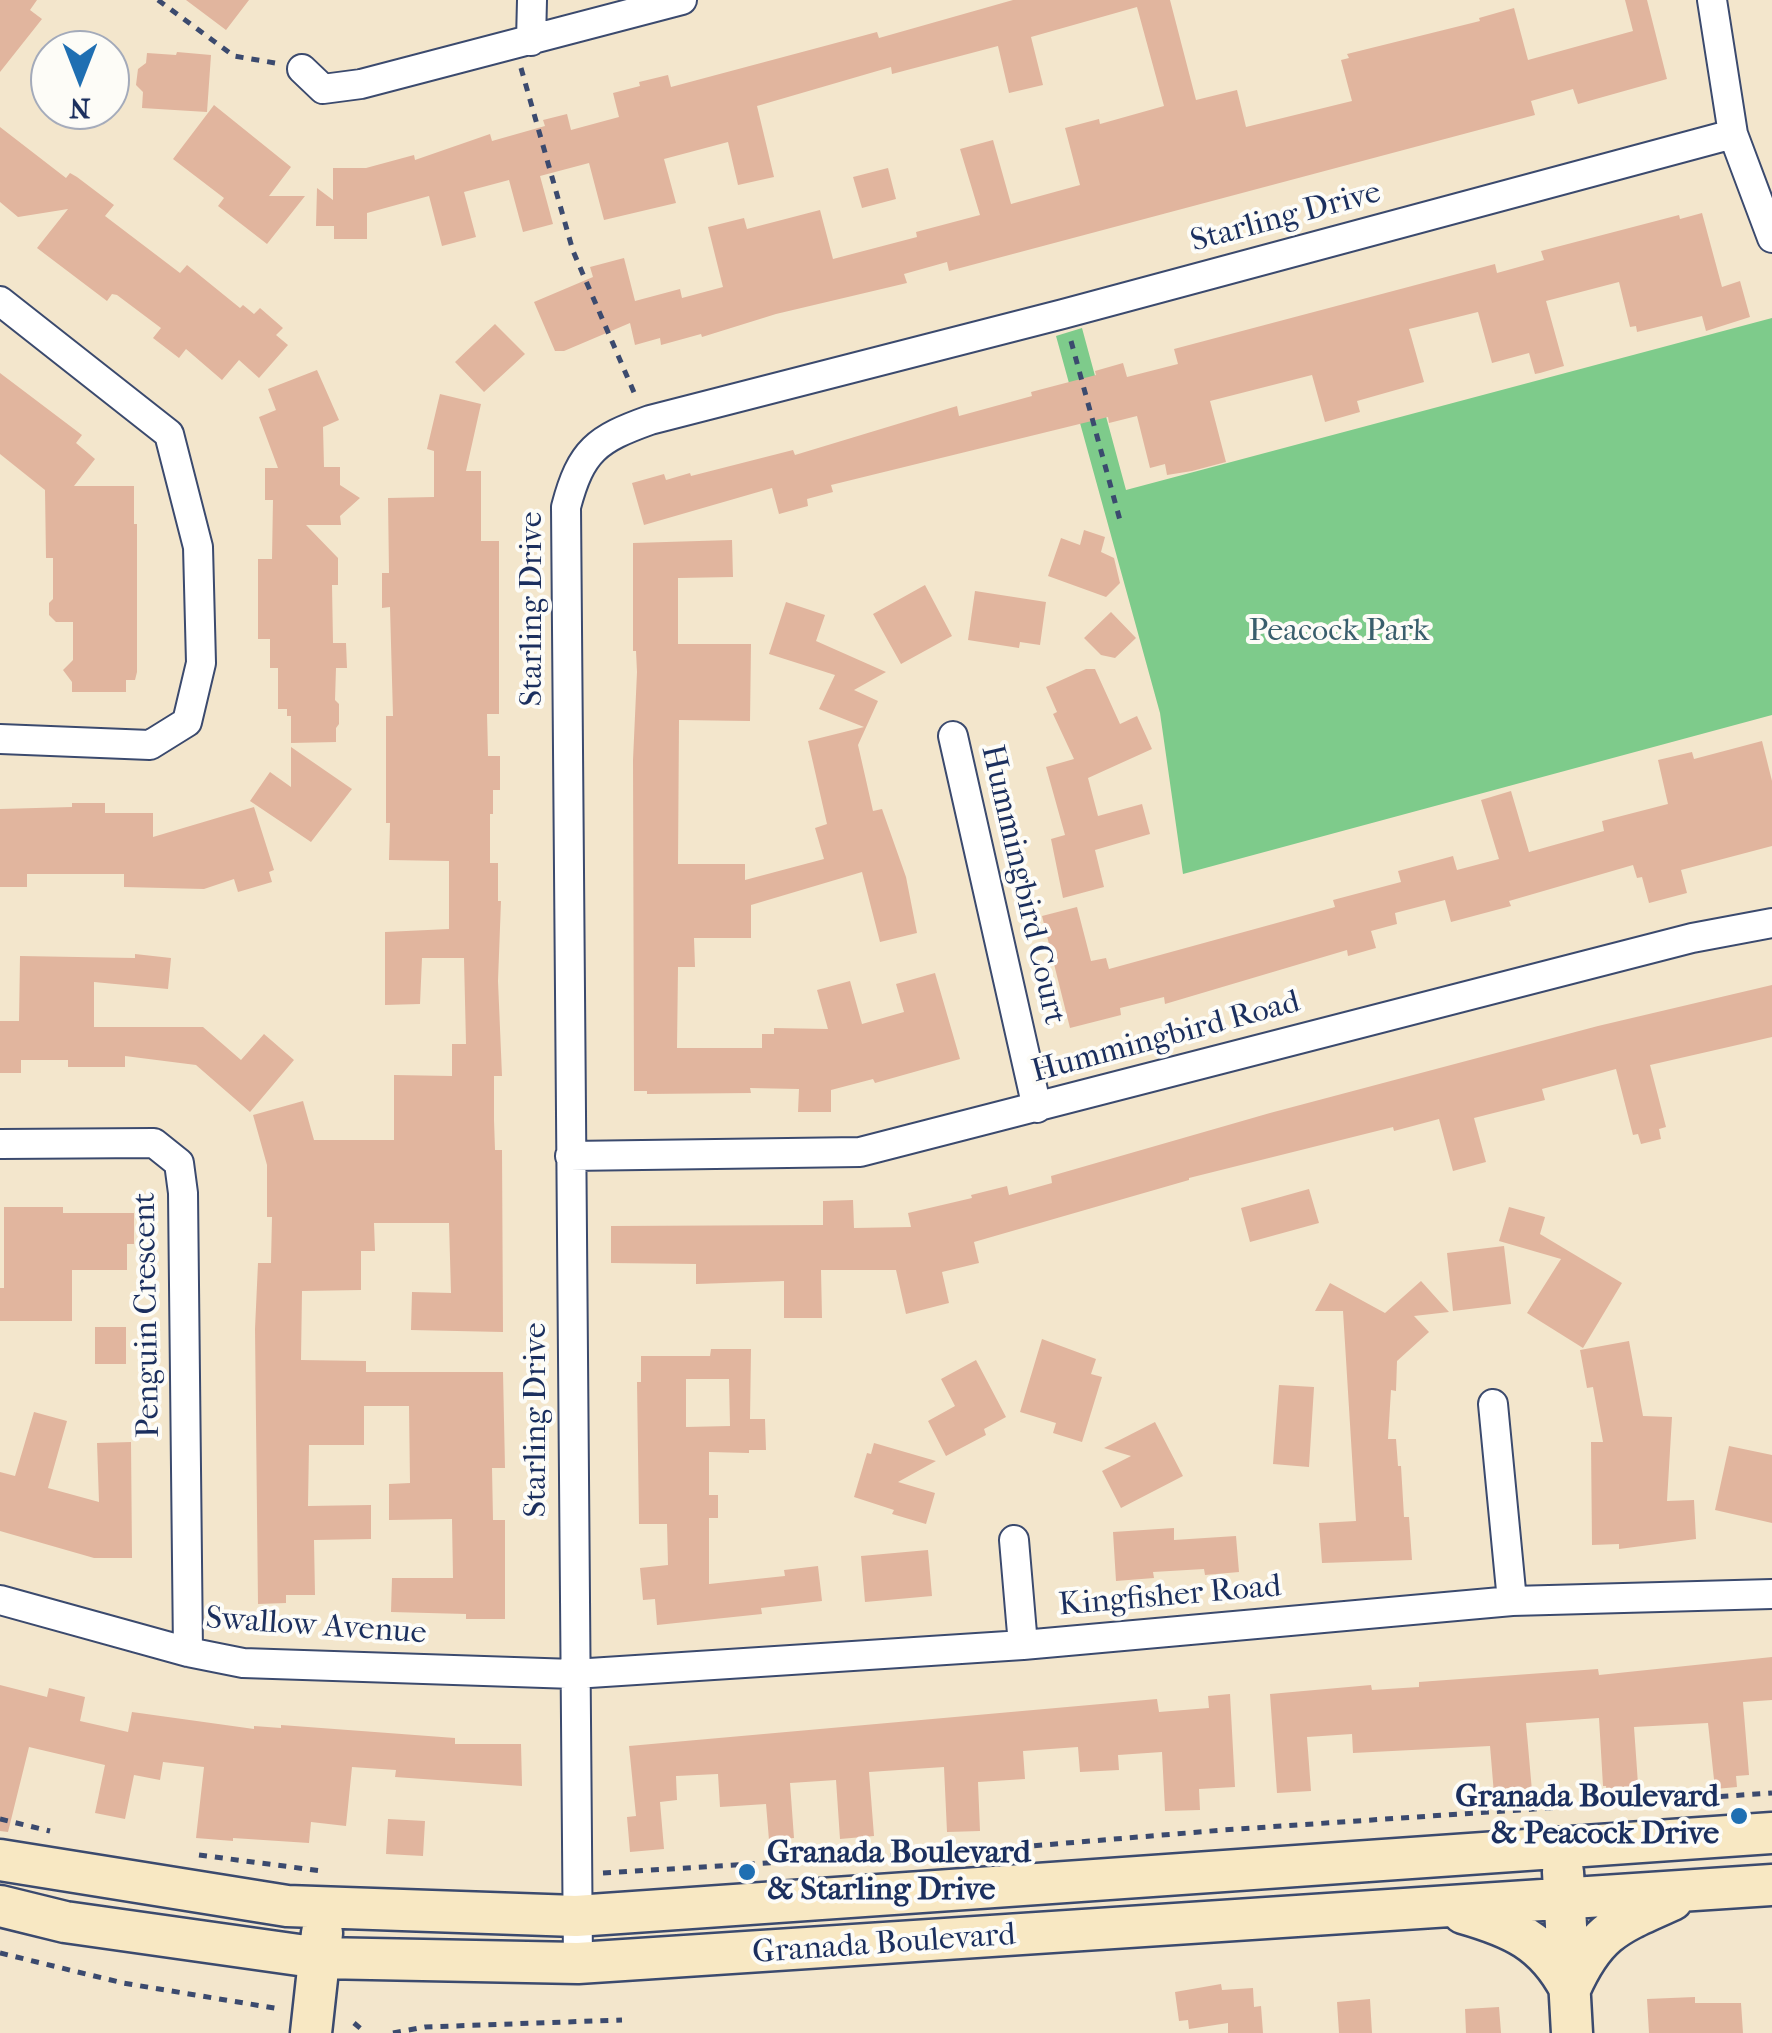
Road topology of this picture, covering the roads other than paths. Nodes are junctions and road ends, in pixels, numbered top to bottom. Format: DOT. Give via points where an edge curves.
graph roads {
  1 [pos="532,0"];
  2 [pos="682,0"];
  3 [pos="1712,0"];
  4 [pos="526,53"];
  5 [pos="302,68"];
  6 [pos="1734,134"];
  7 [pos="1772,238"];
  8 [pos="0,301"];
  9 [pos="953,736"];
  10 [pos="0,739"];
  11 [pos="1772,923"];
  12 [pos="1037,1108"];
  13 [pos="0,1144"];
  14 [pos="570,1156"];
  15 [pos="1493,1404"];
  16 [pos="1014,1540"];
  17 [pos="1772,1594"];
  18 [pos="0,1600"];
  19 [pos="1512,1601"];
  20 [pos="1024,1646"];
  21 [pos="188,1652"];
  22 [pos="574,1674"];
  23 [pos="1772,1833"];
  24 [pos="1561,1848"];
  25 [pos="0,1860"];
  26 [pos="1772,1885"];
  27 [pos="329,1889"];
  28 [pos="1692,1890"];
  29 [pos="1565,1899"];
  30 [pos="0,1906"];
  31 [pos="1444,1907"];
  32 [pos="576,1916"];
  33 [pos="320,1958"];
  34 [pos="578,1964"];
  35 [pos="1570,1989"];
  36 [pos="296,2021"];
  37 [pos="1572,2033"];
  1 -- 4 [label="street"];
  2 -- 4 [label="street"];
  3 -- 6 [label="street"];
  4 -- 5 [label="street" via="324,90"];
  6 -- 7 [label="street"];
  6 -- 14 [label="street, Starling Drive" via="608,435 583,457 566,506"];
  8 -- 10 [label="street" via="169,434 198,546 202,663 187,722 150,745"];
  9 -- 12 [label="street, Hummingbird Court"];
  11 -- 12 [label="street, Hummingbird Road"];
  12 -- 14 [label="street, Hummingbird Road" via="860,1152"];
  13 -- 21 [label="street, Penguin Crescent" via="154,1143 180,1163"];
  14 -- 22 [label="street, Starling Drive"];
  15 -- 19 [label="street"];
  16 -- 20 [label="street"];
  17 -- 19 [label="street, Kingfisher Road"];
  18 -- 21 [label="street, Swallow Avenue"];
  19 -- 20 [label="street, Kingfisher Road"];
  20 -- 22 [label="street, Kingfisher Road"];
  21 -- 22 [label="street, Swallow Avenue" via="243,1663"];
  22 -- 32 [label="street, Starling Drive"];
  23 -- 24 [label="main road, Granada Boulevard"];
  24 -- 29 [label="main road"];
  24 -- 32 [label="main road, Granada Boulevard"];
  25 -- 27 [label="main road, Granada Boulevard" via="288,1906"];
  26 -- 28 [label="main road, Granada Boulevard"];
  27 -- 32 [label="main road, Granada Boulevard"];
  27 -- 33 [label="main road"];
  28 -- 29 [label="main road, Granada Boulevard"];
  28 -- 35 [label="main road" via="1613,1927 1582,1962"];
  29 -- 31 [label="main road, Granada Boulevard"];
  29 -- 35 [label="main road"];
  30 -- 33 [label="main road, Granada Boulevard" via="65,1922"];
  31 -- 34 [label="main road, Granada Boulevard"];
  31 -- 35 [label="main road" via="1518,1933 1554,1960"];
  32 -- 34 [label="street, Starling Drive"];
  33 -- 34 [label="main road, Granada Boulevard"];
  33 -- 36 [label="main road"];
  35 -- 37 [label="main road"];
}
